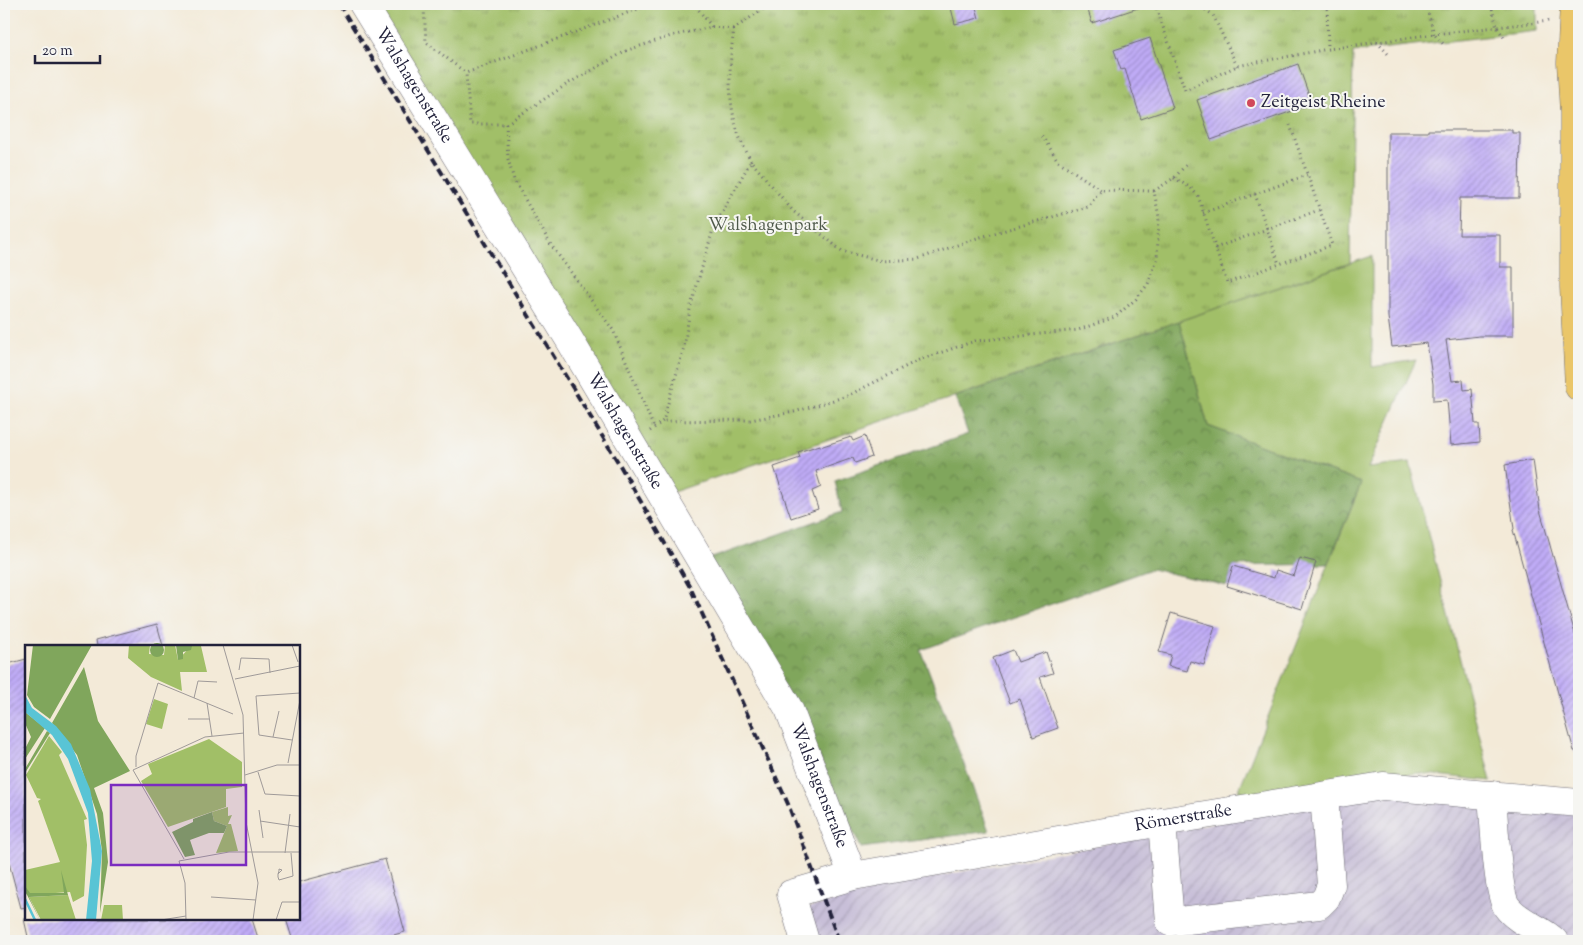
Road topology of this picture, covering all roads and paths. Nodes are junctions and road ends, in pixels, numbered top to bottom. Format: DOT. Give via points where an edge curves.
graph roads {
  1 [pos="363,4"];
  2 [pos="426,4"];
  3 [pos="651,4"];
  4 [pos="694,4"];
  5 [pos="770,4"];
  6 [pos="1155,4"];
  7 [pos="1197,4"];
  8 [pos="1327,4"];
  9 [pos="1426,4"];
  10 [pos="1491,4"];
  11 [pos="1574,11"];
  12 [pos="712,26"];
  13 [pos="1497,27"];
  14 [pos="734,29"];
  15 [pos="1434,34"];
  16 [pos="1505,39"];
  17 [pos="1377,42"];
  18 [pos="1445,46"];
  19 [pos="1328,49"];
  20 [pos="1388,54"];
  21 [pos="1237,66"];
  22 [pos="466,73"];
  23 [pos="506,124"];
  24 [pos="1290,126"];
  25 [pos="1042,136"];
  26 [pos="751,162"];
  27 [pos="1186,165"];
  28 [pos="1307,175"];
  29 [pos="1174,178"];
  30 [pos="1101,190"];
  31 [pos="1154,191"];
  32 [pos="1254,194"];
  33 [pos="1319,210"];
  34 [pos="1203,213"];
  35 [pos="1267,229"];
  36 [pos="1215,248"];
  37 [pos="1279,264"];
  38 [pos="1579,387"];
  39 [pos="654,428"];
  40 [pos="1324,796"];
  41 [pos="1492,796"];
  42 [pos="1579,802"];
  43 [pos="1162,822"];
  44 [pos="853,876"];
  45 [pos="805,941"];
  46 [pos="1554,941"];
  1 -- 44 [label="street, Walshagenstraße" via="574,347 789,710"];
  2 -- 22 [label="path" via="426,42"];
  3 -- 22 [label="path"];
  4 -- 12 [label="path"];
  5 -- 14 [label="path"];
  6 -- 21 [label="path" via="1185,90"];
  7 -- 21 [label="path" via="1213,15"];
  8 -- 19 [label="path"];
  9 -- 15 [label="path"];
  10 -- 13 [label="path"];
  11 -- 13 [label="path"];
  11 -- 38 [label="main road" via="1571,63 1574,287"];
  12 -- 14 [label="path"];
  12 -- 23 [label="path" via="628,50"];
  13 -- 15 [label="path"];
  13 -- 16 [label="path"];
  14 -- 26 [label="path" via="729,66 731,101 738,134"];
  15 -- 17 [label="path"];
  15 -- 18 [label="path"];
  17 -- 19 [label="path"];
  17 -- 20 [label="path"];
  19 -- 21 [label="path"];
  22 -- 23 [label="path" via="470,124"];
  23 -- 39 [label="path" via="508,159 514,180 551,245 613,330"];
  24 -- 28 [label="path"];
  25 -- 30 [label="path" via="1058,161"];
  26 -- 30 [label="path" via="793,212 842,251 882,261 918,259 977,238 1088,207"];
  26 -- 31 [label="path" via="714,226 663,420 750,420 794,412 847,396 918,360 975,341 1078,330 1115,317 1148,284 1157,260 1159,217"];
  27 -- 29 [label="path"];
  28 -- 32 [label="path"];
  28 -- 33 [label="path"];
  29 -- 31 [label="path"];
  29 -- 34 [label="path" via="1198,196"];
  30 -- 31 [label="path"];
  32 -- 34 [label="path"];
  32 -- 35 [label="path"];
  33 -- 35 [label="path"];
  33 -- 37 [label="path" via="1332,245"];
  34 -- 36 [label="path"];
  35 -- 36 [label="path"];
  35 -- 37 [label="path"];
  36 -- 37 [label="path" via="1227,283"];
  40 -- 41 [label="street, Römerstraße" via="1383,786"];
  40 -- 43 [label="street, Römerstraße"];
  40 -- 43 [label="street" via="1331,885 1319,905 1170,922"];
  41 -- 42 [label="street, Römerstraße"];
  41 -- 46 [label="street" via="1500,883 1506,907"];
  43 -- 44 [label="street, Römerstraße"];
  44 -- 45 [label="street, Römerstraße" via="791,894"];
}
